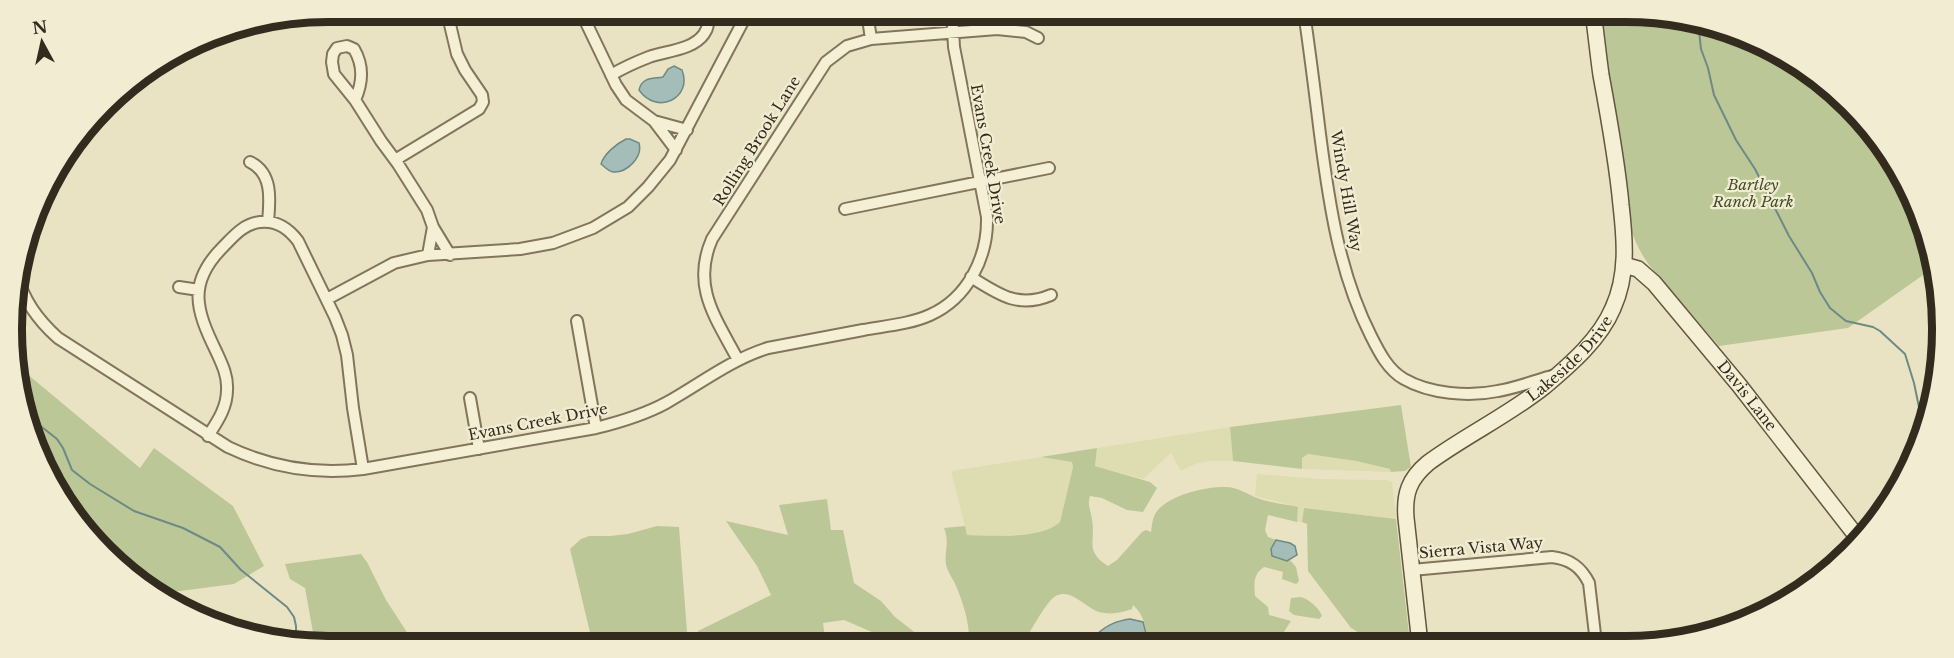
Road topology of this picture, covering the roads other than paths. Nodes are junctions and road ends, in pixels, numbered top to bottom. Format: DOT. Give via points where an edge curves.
graph roads {
  1 [pos="449,22"];
  2 [pos="586,22"];
  3 [pos="709,22"];
  4 [pos="743,22"];
  5 [pos="868,22"];
  6 [pos="952,22"];
  7 [pos="1305,22"];
  8 [pos="1594,22"];
  9 [pos="952,33"];
  10 [pos="1038,38"];
  11 [pos="871,39"];
  12 [pos="611,75"];
  13 [pos="355,100"];
  14 [pos="654,121"];
  15 [pos="687,130"];
  16 [pos="676,150"];
  17 [pos="395,159"];
  18 [pos="250,162"];
  19 [pos="1049,168"];
  20 [pos="980,182"];
  21 [pos="845,208"];
  22 [pos="268,222"];
  23 [pos="434,227"];
  24 [pos="428,255"];
  25 [pos="450,255"];
  26 [pos="1624,265"];
  27 [pos="971,278"];
  28 [pos="179,287"];
  29 [pos="199,290"];
  30 [pos="1051,295"];
  31 [pos="24,299"];
  32 [pos="327,299"];
  33 [pos="577,321"];
  34 [pos="738,360"];
  35 [pos="1559,374"];
  36 [pos="470,398"];
  37 [pos="596,428"];
  38 [pos="208,436"];
  39 [pos="478,448"];
  40 [pos="363,469"];
  41 [pos="1854,532"];
  42 [pos="1412,570"];
  43 [pos="1419,636"];
  44 [pos="1595,636"];
  1 -- 17 [label="street" via="457,54 483,102 479,109"];
  2 -- 12 [label="street"];
  3 -- 12 [label="street" via="704,35 691,45 650,57"];
  4 -- 15 [label="street"];
  5 -- 11 [label="street"];
  6 -- 9 [label="street, Evans Creek Drive"];
  7 -- 35 [label="street, Windy Hill Way" via="1333,221 1355,297 1385,361 1412,383 1463,393 1501,391"];
  8 -- 26 [label="street, Lakeside Drive" via="1620,188"];
  9 -- 10 [label="street, Rolling Brook Lane" via="997,29 1026,32"];
  9 -- 11 [label="street, Rolling Brook Lane"];
  9 -- 20 [label="street, Evans Creek Drive"];
  11 -- 34 [label="street, Rolling Brook Lane" via="847,46 818,72 707,250 703,274 707,300"];
  12 -- 14 [label="street" via="626,100"];
  13 -- 13 [label="street" via="334,74 332,62 337,48 347,45 354,49 362,64"];
  13 -- 17 [label="street"];
  14 -- 15 [label="street"];
  14 -- 16 [label="street"];
  15 -- 16 [label="street"];
  16 -- 25 [label="street" via="660,174 628,207 593,228 534,247"];
  17 -- 23 [label="street" via="428,210"];
  18 -- 22 [label="street" via="265,175 270,200"];
  19 -- 20 [label="street"];
  20 -- 21 [label="street"];
  20 -- 27 [label="street, Evans Creek Drive" via="987,231 982,258"];
  22 -- 29 [label="street" via="250,225 236,234 206,267"];
  22 -- 32 [label="street" via="293,234"];
  23 -- 24 [label="street"];
  23 -- 25 [label="street"];
  24 -- 25 [label="street"];
  24 -- 32 [label="street" via="394,263"];
  26 -- 35 [label="street, Lakeside Drive" via="1620,290 1609,317 1592,341"];
  26 -- 41 [label="street, Davis Lane" via="1638,269 1654,283"];
  27 -- 30 [label="street" via="1016,300"];
  27 -- 34 [label="street, Evans Creek Drive" via="954,299 924,317 768,348"];
  28 -- 29 [label="street"];
  29 -- 38 [label="street" via="200,315 224,368 227,390 222,413"];
  31 -- 38 [label="street, Evans Creek Drive" via="58,338"];
  32 -- 40 [label="street" via="347,355"];
  33 -- 37 [label="street"];
  34 -- 37 [label="street, Evans Creek Drive" via="646,412"];
  35 -- 42 [label="street, Lakeside Drive" via="1437,456 1412,479 1405,498"];
  36 -- 39 [label="street"];
  37 -- 39 [label="street, Evans Creek Drive"];
  38 -- 40 [label="street, Evans Creek Drive" via="248,457 288,468 329,472"];
  39 -- 40 [label="street, Evans Creek Drive"];
  42 -- 43 [label="street, Lakeside Drive"];
  42 -- 44 [label="street, Sierra Vista Way" via="1552,557 1570,562 1589,583"];
}
